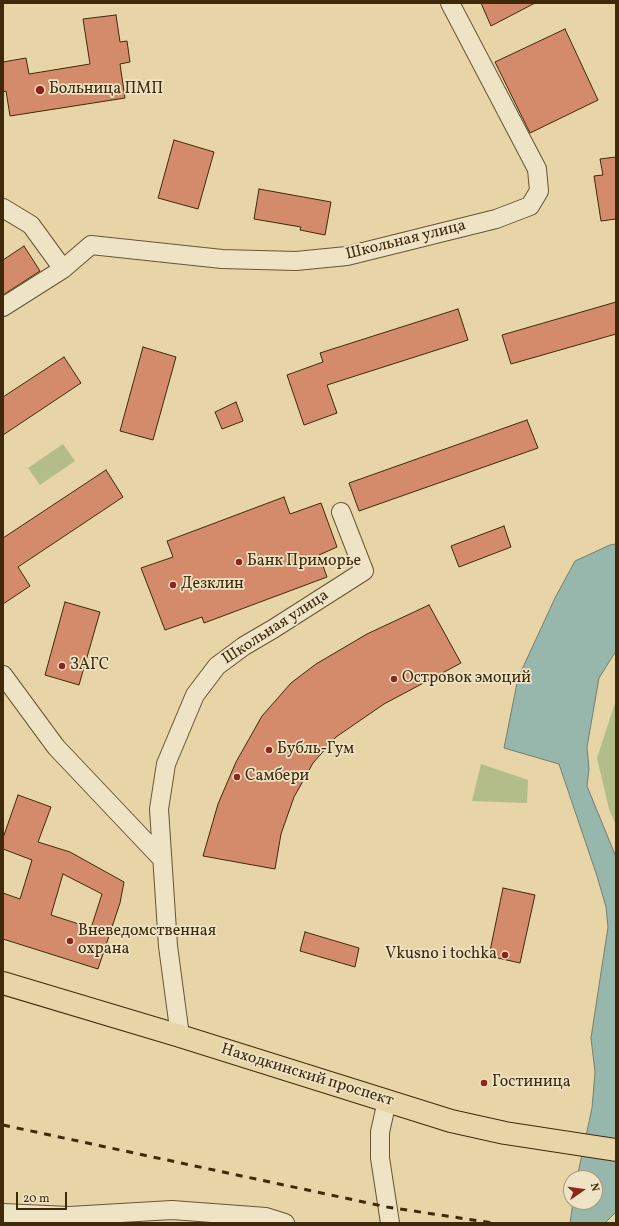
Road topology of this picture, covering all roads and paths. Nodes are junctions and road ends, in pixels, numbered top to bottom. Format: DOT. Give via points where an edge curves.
graph roads {
  1 [pos="450,3"];
  2 [pos="3,208"];
  3 [pos="63,269"];
  4 [pos="3,307"];
  5 [pos="341,512"];
  6 [pos="3,675"];
  7 [pos="162,859"];
  8 [pos="3,983"];
  9 [pos="180,1036"];
  10 [pos="387,1101"];
  11 [pos="616,1150"];
  12 [pos="3,1213"];
  13 [pos="285,1223"];
  14 [pos="390,1223"];
  1 -- 3 [label="street, Школьная улица" via="537,169 539,191 530,206 496,218 347,256 296,261 222,259 91,245"];
  2 -- 3 [label="street" via="30,225"];
  3 -- 4 [label="street, Школьная улица"];
  5 -- 7 [label="street, Школьная улица" via="364,571 244,646 217,666 195,695 166,764 159,809"];
  6 -- 7 [label="street" via="56,747"];
  7 -- 9 [label="street, Школьная улица" via="168,946"];
  8 -- 9 [label="main road, Находкинский проспект"];
  9 -- 10 [label="main road, Находкинский проспект"];
  10 -- 11 [label="main road, Находкинский проспект" via="451,1121 505,1133"];
  10 -- 14 [label="street" via="380,1132 380,1158"];
  12 -- 13 [label="street" via="69,1216 172,1210 266,1217"];
}
